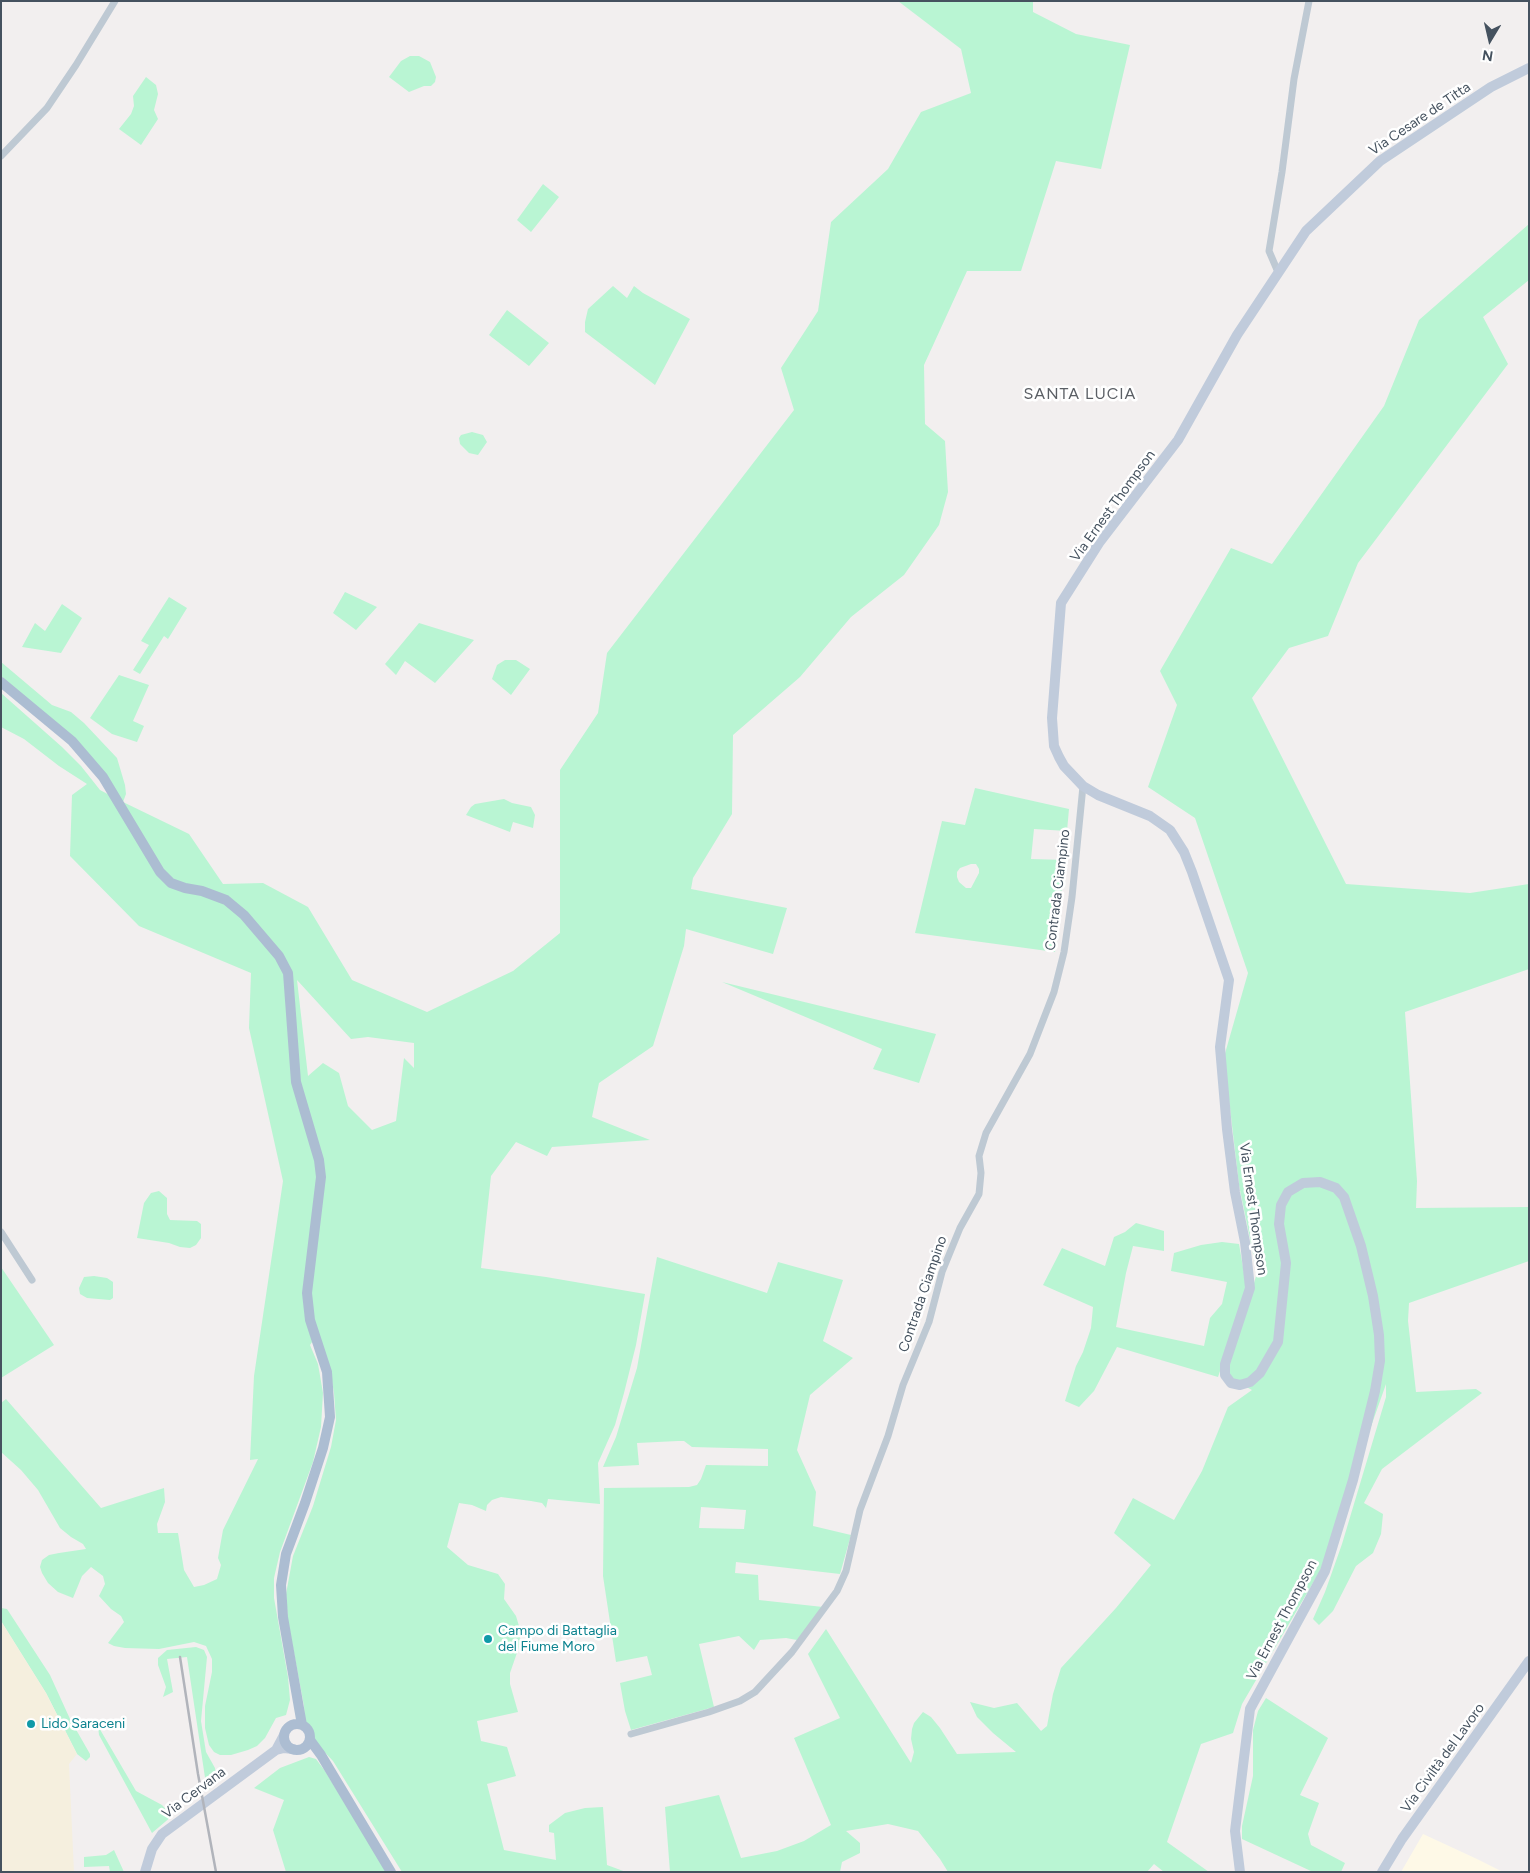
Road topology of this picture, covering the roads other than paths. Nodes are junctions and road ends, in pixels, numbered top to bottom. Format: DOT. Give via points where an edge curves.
graph roads {
  1 [pos="115,1"];
  2 [pos="1309,1"];
  3 [pos="1529,68"];
  4 [pos="1,156"];
  5 [pos="1278,272"];
  6 [pos="1,682"];
  7 [pos="1083,786"];
  8 [pos="1,1232"];
  9 [pos="32,1280"];
  10 [pos="1529,1661"];
  11 [pos="297,1725"];
  12 [pos="631,1734"];
  13 [pos="284,1735"];
  14 [pos="307,1744"];
  15 [pos="293,1749"];
  16 [pos="276,1750"];
  17 [pos="145,1872"];
  18 [pos="391,1872"];
  19 [pos="1240,1872"];
  20 [pos="1382,1872"];
  1 -- 4 [label="street" via="47,108"];
  2 -- 5 [label="street" via="1269,251"];
  3 -- 5 [label="street, Via Cesare de Titta" via="1490,87 1380,161 1306,231"];
  5 -- 7 [label="street, Via Ernest Thompson" via="1178,440 1099,542 1061,603 1052,730 1059,757"];
  6 -- 11 [label="main road" via="72,741 103,777 160,872 171,883 226,900 244,915 279,956 288,973 296,1082 321,1177 307,1293 310,1320 326,1372 330,1417 283,1569 281,1600 298,1702"];
  7 -- 12 [label="street, Contrada Ciampino" via="1072,897 1054,992 1030,1054 986,1133 979,1156 979,1194 960,1228 942,1272 929,1322 903,1385 860,1510 846,1571 837,1590 792,1652 755,1692 709,1712"];
  7 -- 19 [label="street, Via Ernest Thompson" via="1150,816 1170,830 1192,872 1229,980 1220,1047 1235,1192 1250,1288 1224,1375 1231,1383 1250,1382 1260,1373 1278,1342 1286,1263 1279,1224 1281,1205 1288,1192 1302,1183 1320,1182 1336,1188 1344,1197 1361,1246 1378,1326 1380,1361 1375,1391 1325,1572 1250,1709 1235,1831"];
  8 -- 9 [label="street"];
  10 -- 20 [label="street, Via Civiltà del Lavoro"];
  11 -- 13 [label="main road" via="287,1729"];
  11 -- 14 [label="main road" via="308,1729"];
  13 -- 15 [label="main road" via="286,1744"];
  13 -- 16 [label="street, Via Cervana"];
  14 -- 15 [label="main road"];
  14 -- 18 [label="main road" via="321,1754"];
  15 -- 16 [label="street"];
  16 -- 17 [label="street, Via Cervana" via="162,1834 152,1849"];
}
